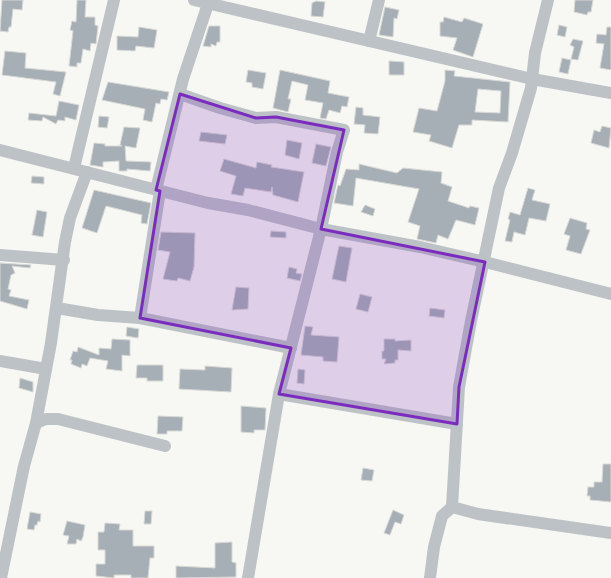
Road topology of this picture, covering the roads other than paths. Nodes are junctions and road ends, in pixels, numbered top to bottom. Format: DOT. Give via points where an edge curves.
graph roads {
  1 [pos="114,0"];
  2 [pos="194,0"];
  3 [pos="379,0"];
  4 [pos="548,0"];
  5 [pos="208,4"];
  6 [pos="369,41"];
  7 [pos="532,79"];
  8 [pos="611,93"];
  9 [pos="180,94"];
  10 [pos="0,150"];
  11 [pos="74,168"];
  12 [pos="88,172"];
  13 [pos="158,190"];
  14 [pos="321,229"];
  15 [pos="0,255"];
  16 [pos="64,260"];
  17 [pos="485,262"];
  18 [pos="611,294"];
  19 [pos="57,308"];
  20 [pos="140,318"];
  21 [pos="290,348"];
  22 [pos="0,361"];
  23 [pos="46,369"];
  24 [pos="279,394"];
  25 [pos="36,423"];
  26 [pos="457,424"];
  27 [pos="165,446"];
  28 [pos="452,507"];
  29 [pos="611,533"];
  30 [pos="1,578"];
  31 [pos="248,578"];
  32 [pos="430,578"];
  1 -- 11 [label="street"];
  2 -- 5 [label="street"];
  3 -- 6 [label="street"];
  4 -- 7 [label="street" via="535,53"];
  5 -- 6 [label="street"];
  5 -- 9 [label="street"];
  6 -- 7 [label="street"];
  7 -- 8 [label="street"];
  7 -- 17 [label="street" via="512,153 499,188"];
  9 -- 13 [label="street"];
  9 -- 14 [label="street" via="256,118 276,117 344,130"];
  10 -- 11 [label="street"];
  11 -- 12 [label="street"];
  12 -- 13 [label="street"];
  12 -- 16 [label="street" via="70,218"];
  13 -- 14 [label="street"];
  13 -- 20 [label="street"];
  14 -- 17 [label="street"];
  14 -- 21 [label="street"];
  15 -- 16 [label="street"];
  16 -- 19 [label="street"];
  17 -- 18 [label="street"];
  17 -- 26 [label="street" via="471,321"];
  19 -- 20 [label="street" via="98,315"];
  19 -- 23 [label="street"];
  20 -- 21 [label="street"];
  21 -- 24 [label="street"];
  22 -- 23 [label="street"];
  23 -- 25 [label="street"];
  24 -- 26 [label="street"];
  24 -- 31 [label="street"];
  25 -- 27 [label="street" via="46,419 58,419"];
  25 -- 30 [label="street" via="24,466"];
  26 -- 28 [label="street"];
  28 -- 29 [label="street" via="478,514"];
  28 -- 32 [label="street" via="442,516"];
}
